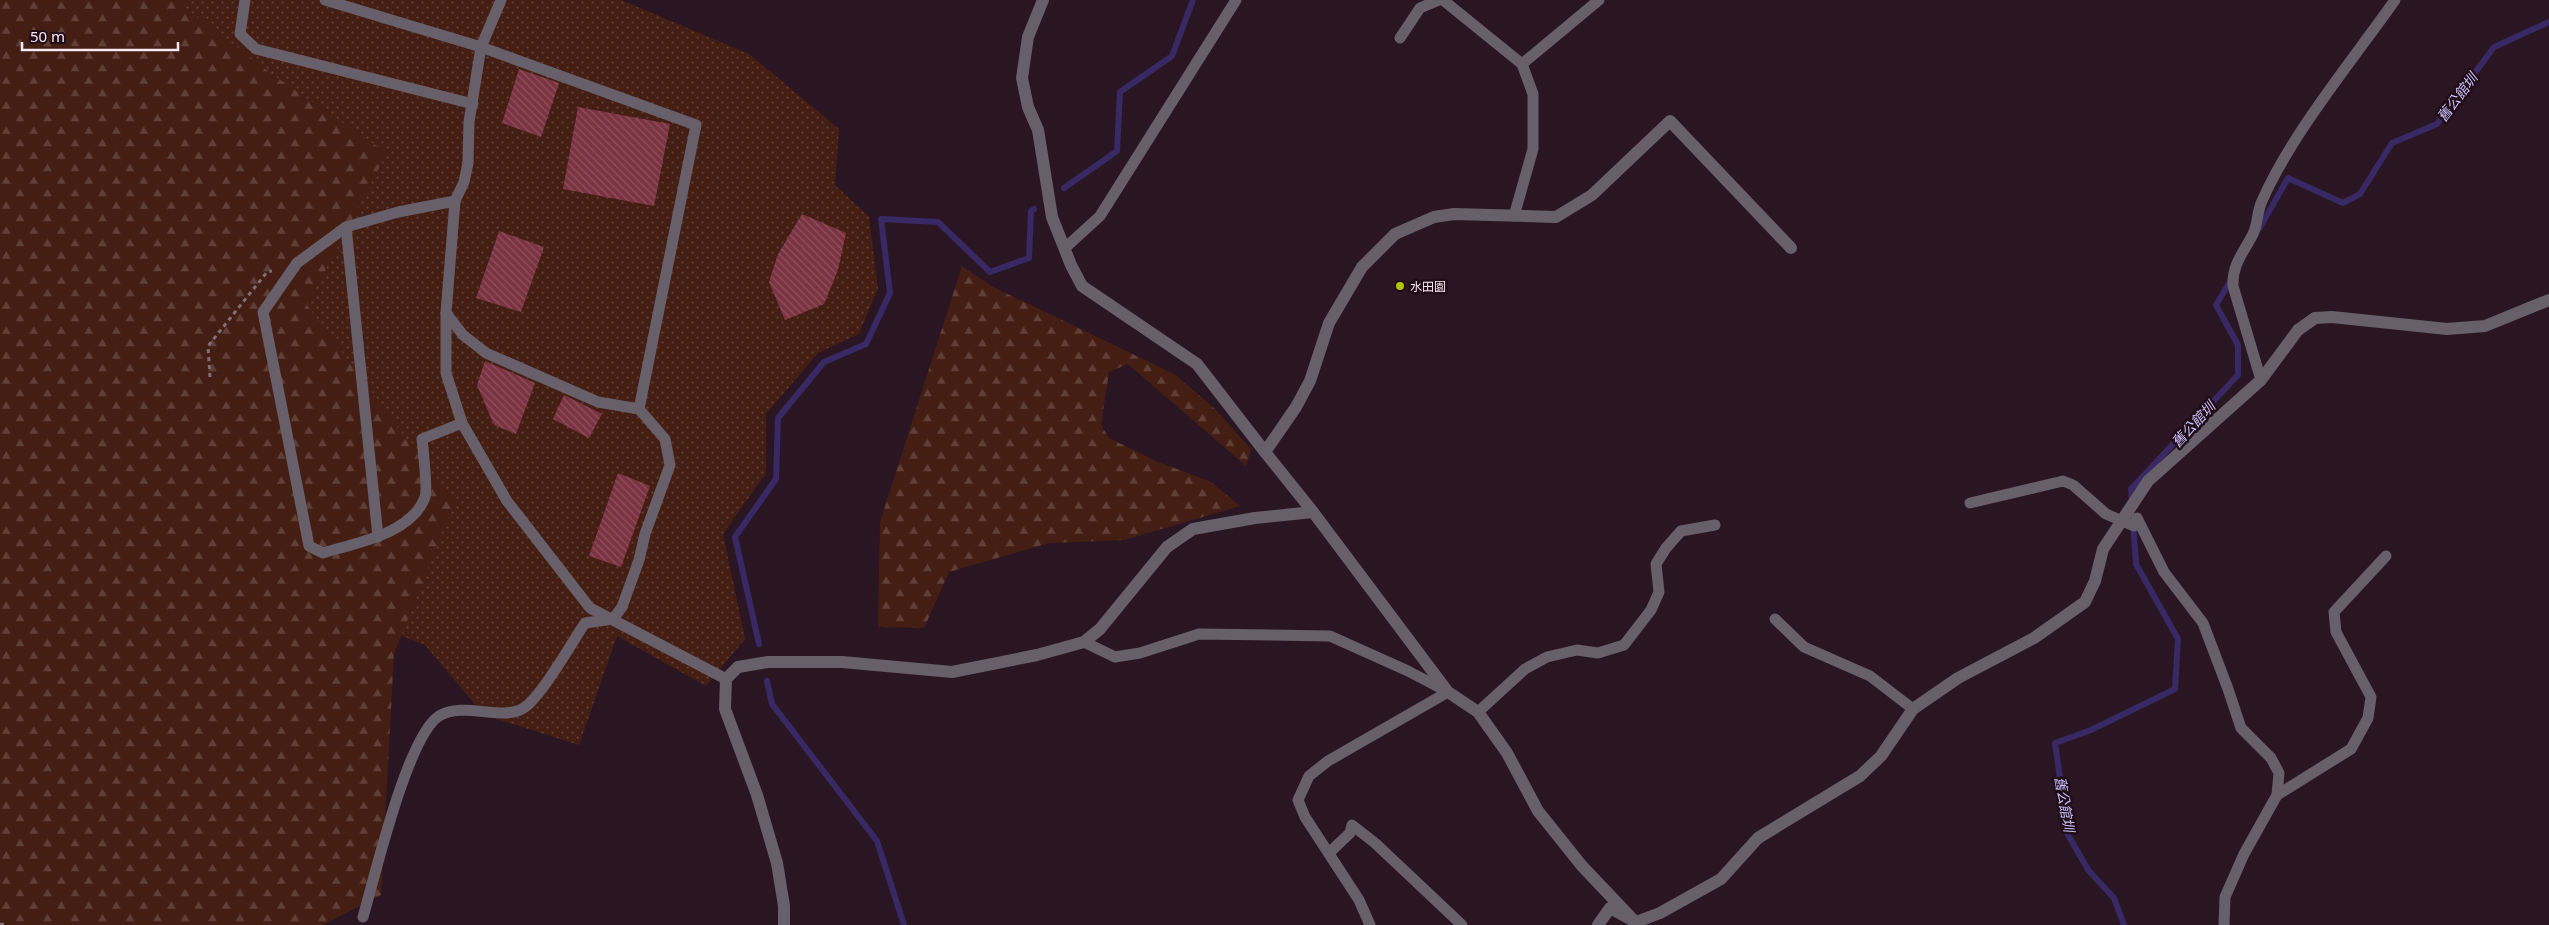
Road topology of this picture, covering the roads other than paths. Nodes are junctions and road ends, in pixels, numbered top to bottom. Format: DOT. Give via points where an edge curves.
graph roads {
  1 [pos="245,0"];
  2 [pos="325,0"];
  3 [pos="501,0"];
  4 [pos="1043,0"];
  5 [pos="1236,0"];
  6 [pos="1441,0"];
  7 [pos="1584,0"];
  8 [pos="1599,0"];
  9 [pos="2395,0"];
  10 [pos="1583,13"];
  11 [pos="1400,38"];
  12 [pos="481,47"];
  13 [pos="1522,64"];
  14 [pos="473,104"];
  15 [pos="455,201"];
  16 [pos="1514,216"];
  17 [pos="346,227"];
  18 [pos="1065,248"];
  19 [pos="1791,248"];
  20 [pos="2549,300"];
  21 [pos="446,313"];
  22 [pos="2261,380"];
  23 [pos="639,409"];
  24 [pos="462,423"];
  25 [pos="1265,452"];
  26 [pos="1970,503"];
  27 [pos="1313,512"];
  28 [pos="2122,520"];
  29 [pos="1715,525"];
  30 [pos="378,537"];
  31 [pos="2386,556"];
  32 [pos="614,619"];
  33 [pos="1775,619"];
  34 [pos="1084,642"];
  35 [pos="726,678"];
  36 [pos="1448,692"];
  37 [pos="1913,709"];
  38 [pos="1478,712"];
  39 [pos="2277,795"];
  40 [pos="1329,853"];
  41 [pos="363,917"];
  42 [pos="1637,923"];
  43 [pos="784,925"];
  44 [pos="1370,925"];
  45 [pos="1462,925"];
  46 [pos="1598,925"];
  47 [pos="2224,925"];
  1 -- 14 [label="lane" via="240,34 256,49"];
  2 -- 12 [label="lane"];
  3 -- 12 [label="lane"];
  4 -- 18 [label="street" via="1028,37 1022,78 1028,107 1038,130 1052,217"];
  5 -- 18 [label="lane" via="1100,216"];
  6 -- 11 [label="lane" via="1420,8"];
  6 -- 13 [label="lane"];
  7 -- 10 [label="lane"];
  8 -- 10 [label="lane"];
  9 -- 22 [label="lane" via="2305,126 2279,169 2261,202 2254,232 2232,271 2233,286"];
  10 -- 13 [label="lane"];
  12 -- 14 [label="lane"];
  12 -- 23 [label="lane" via="696,125"];
  13 -- 16 [label="lane" via="1533,94 1533,149"];
  14 -- 15 [label="lane" via="468,163"];
  15 -- 17 [label="lane" via="398,212"];
  15 -- 21 [label="lane"];
  16 -- 19 [label="street" via="1556,217 1592,195 1670,121"];
  16 -- 25 [label="street" via="1454,214 1434,217 1395,234 1362,267 1330,323 1310,381"];
  17 -- 30 [label="lane"];
  17 -- 30 [label="lane" via="297,263 263,312 309,546 323,553"];
  18 -- 25 [label="street" via="1082,286 1197,364"];
  20 -- 22 [label="street" via="2485,326 2448,330 2332,317 2315,318 2298,330"];
  21 -- 23 [label="lane" via="463,335 486,353 598,402"];
  21 -- 24 [label="lane" via="446,373"];
  22 -- 28 [label="street" via="2148,481"];
  23 -- 32 [label="lane" via="665,439 670,465 622,607"];
  24 -- 30 [label="lane" via="422,439 426,497 407,523"];
  24 -- 32 [label="lane" via="507,501 545,551 590,608"];
  25 -- 27 [label="street"];
  26 -- 28 [label="lane" via="2063,481 2073,485 2106,514"];
  27 -- 34 [label="street" via="1193,529 1167,548 1100,629"];
  27 -- 36 [label="street"];
  28 -- 37 [label="street" via="2103,548 2095,581 2085,602 2034,638 1958,678"];
  28 -- 39 [label="lane" via="2134,526 2136,518 2164,572 2203,623 2241,728 2271,758 2278,773"];
  29 -- 38 [label="lane" via="1681,531 1666,548 1656,564 1659,592 1652,610 1624,645 1598,653 1577,650 1547,657 1525,668"];
  31 -- 39 [label="lane" via="2334,612 2336,632 2372,698 2368,718 2351,749"];
  32 -- 35 [label="lane"];
  32 -- 41 [label="lane" via="585,623 534,698 522,709 512,712 452,711 433,721 408,764"];
  33 -- 37 [label="lane" via="1804,647 1870,676"];
  34 -- 35 [label="street" via="952,672 842,662 768,662 738,668"];
  34 -- 36 [label="lane" via="1115,656 1140,653 1198,634 1330,636"];
  35 -- 43 [label="street" via="725,709 757,795 777,864"];
  36 -- 38 [label="street"];
  36 -- 40 [label="lane" via="1328,761 1310,776 1298,800 1305,817"];
  37 -- 42 [label="street" via="1881,756 1860,776 1758,838 1721,879"];
  38 -- 42 [label="street" via="1507,752 1538,811 1582,866"];
  39 -- 47 [label="lane" via="2244,854 2225,897"];
  40 -- 44 [label="lane" via="1359,900"];
  40 -- 45 [label="lane" via="1350,833 1352,825"];
  42 -- 46 [label="street" via="1610,908"];
}
